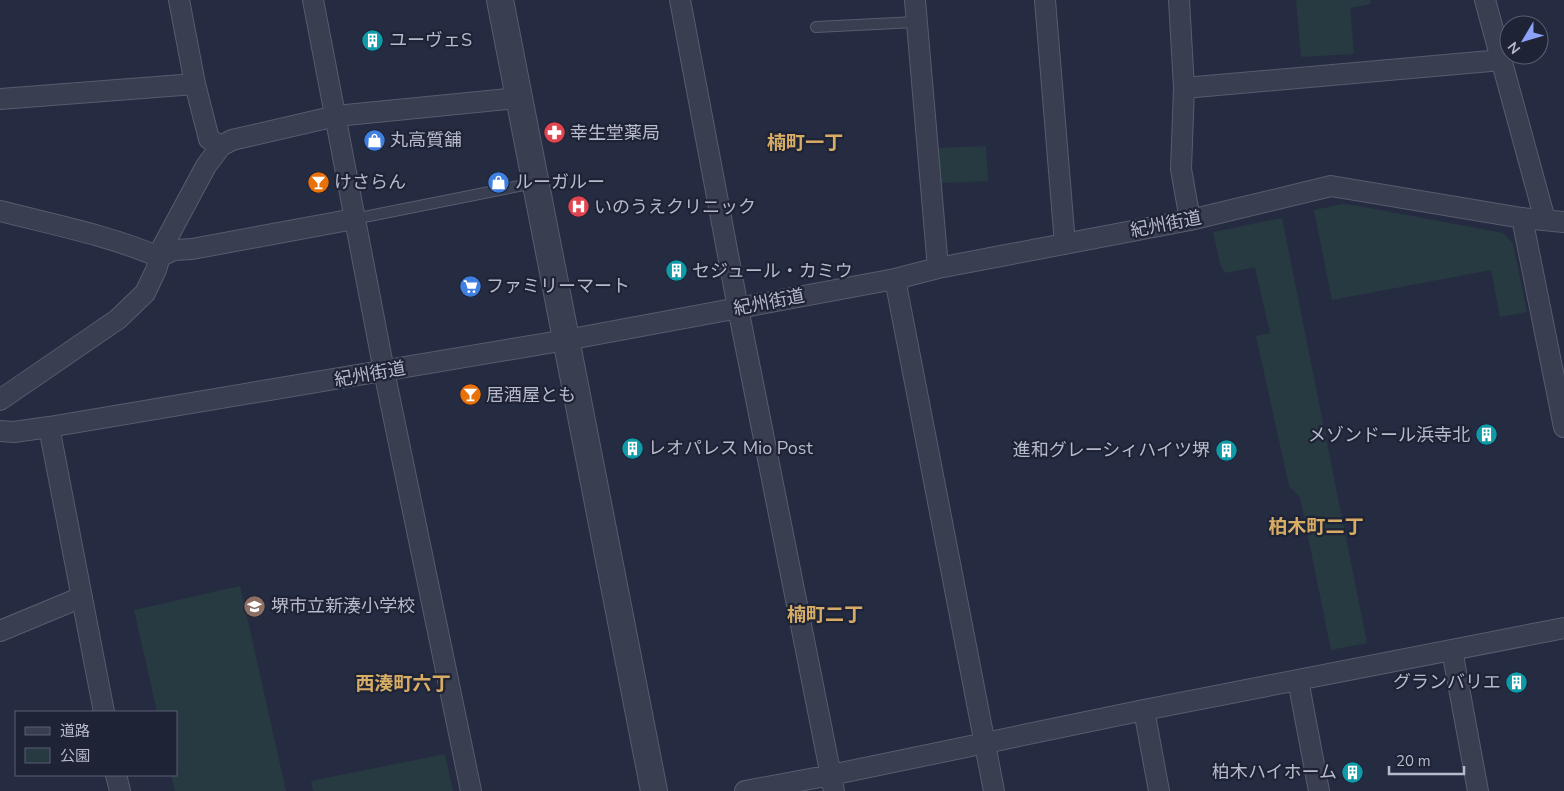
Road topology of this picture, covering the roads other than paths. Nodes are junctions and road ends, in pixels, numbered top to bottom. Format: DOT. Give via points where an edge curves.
graph roads {
  1 [pos="179,0"];
  2 [pos="313,0"];
  3 [pos="500,0"];
  4 [pos="680,0"];
  5 [pos="915,0"];
  6 [pos="1045,0"];
  7 [pos="1179,0"];
  8 [pos="1485,0"];
  9 [pos="916,22"];
  10 [pos="816,27"];
  11 [pos="1499,49"];
  12 [pos="1499,60"];
  13 [pos="1504,65"];
  14 [pos="195,84"];
  15 [pos="1184,88"];
  16 [pos="518,98"];
  17 [pos="0,99"];
  18 [pos="336,116"];
  19 [pos="221,146"];
  20 [pos="535,183"];
  21 [pos="0,211"];
  22 [pos="1522,218"];
  23 [pos="354,220"];
  24 [pos="1190,220"];
  25 [pos="1554,221"];
  26 [pos="1065,244"];
  27 [pos="159,257"];
  28 [pos="938,268"];
  29 [pos="895,279"];
  30 [pos="738,308"];
  31 [pos="566,340"];
  32 [pos="384,372"];
  33 [pos="0,400"];
  34 [pos="49,427"];
  35 [pos="1564,427"];
  36 [pos="0,431"];
  37 [pos="82,597"];
  38 [pos="1564,628"];
  39 [pos="0,631"];
  40 [pos="1452,650"];
  41 [pos="1298,680"];
  42 [pos="1144,710"];
  43 [pos="104,711"];
  44 [pos="984,742"];
  45 [pos="116,776"];
  46 [pos="833,783"];
  47 [pos="120,791"];
  48 [pos="471,791"];
  49 [pos="654,791"];
  50 [pos="745,791"];
  51 [pos="994,791"];
  52 [pos="1160,791"];
  53 [pos="1319,791"];
  54 [pos="1478,791"];
  1 -- 14 [label="street"];
  2 -- 18 [label="street"];
  3 -- 16 [label="street"];
  4 -- 30 [label="street"];
  5 -- 9 [label="street"];
  6 -- 26 [label="street"];
  7 -- 15 [label="street"];
  8 -- 11 [label="street"];
  9 -- 10 [label="lane"];
  9 -- 28 [label="street"];
  12 -- 15 [label="street"];
  13 -- 25 [label="street"];
  14 -- 17 [label="street"];
  14 -- 19 [label="street" via="209,139"];
  15 -- 24 [label="street" via="1181,169"];
  16 -- 18 [label="street"];
  16 -- 20 [label="street"];
  18 -- 19 [label="street" via="232,140"];
  18 -- 23 [label="street"];
  19 -- 27 [label="street" via="206,166"];
  20 -- 23 [label="lane"];
  20 -- 31 [label="street"];
  21 -- 27 [label="street"];
  22 -- 24 [label="street, 紀州街道" via="1332,186"];
  22 -- 25 [label="street, 紀州街道"];
  22 -- 35 [label="street"];
  23 -- 27 [label="street" via="192,250 174,250"];
  23 -- 32 [label="street"];
  24 -- 26 [label="street, 紀州街道"];
  26 -- 28 [label="street, 紀州街道"];
  27 -- 33 [label="street" via="145,293 118,319"];
  28 -- 29 [label="street, 紀州街道"];
  29 -- 30 [label="street, 紀州街道"];
  29 -- 44 [label="street"];
  30 -- 31 [label="street, 紀州街道"];
  30 -- 46 [label="street"];
  31 -- 32 [label="street, 紀州街道"];
  31 -- 49 [label="street"];
  32 -- 34 [label="street, 紀州街道"];
  32 -- 48 [label="street"];
  34 -- 36 [label="street, 紀州街道"];
  34 -- 37 [label="street"];
  37 -- 39 [label="street"];
  37 -- 43 [label="street"];
  38 -- 40 [label="street"];
  40 -- 41 [label="street"];
  40 -- 54 [label="street"];
  41 -- 42 [label="street"];
  41 -- 53 [label="street"];
  42 -- 44 [label="street"];
  42 -- 52 [label="street"];
  44 -- 46 [label="street"];
  44 -- 51 [label="street"];
  45 -- 47 [label="street"];
  46 -- 50 [label="street"];
}
